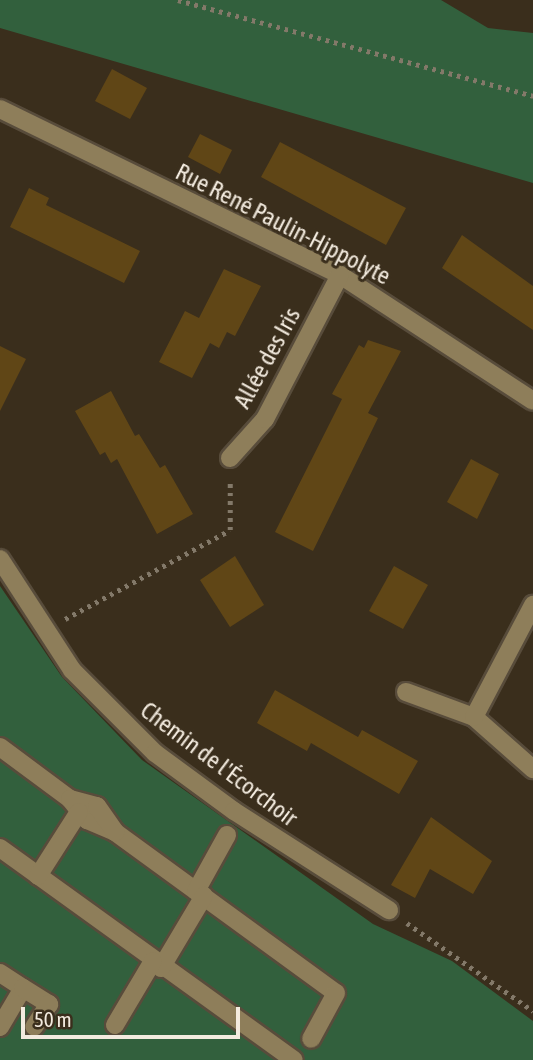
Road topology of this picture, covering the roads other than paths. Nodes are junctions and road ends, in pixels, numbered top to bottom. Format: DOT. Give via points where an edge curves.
graph roads {
  1 [pos="0,109"];
  2 [pos="340,275"];
  3 [pos="533,401"];
  4 [pos="230,458"];
  5 [pos="0,559"];
  6 [pos="533,605"];
  7 [pos="406,692"];
  8 [pos="474,717"];
  9 [pos="0,747"];
  10 [pos="533,769"];
  11 [pos="75,806"];
  12 [pos="227,835"];
  13 [pos="0,848"];
  14 [pos="38,876"];
  15 [pos="200,893"];
  16 [pos="389,910"];
  17 [pos="157,965"];
  18 [pos="0,973"];
  19 [pos="23,988"];
  20 [pos="115,1025"];
  21 [pos="0,1027"];
  22 [pos="34,1027"];
  23 [pos="312,1040"];
  24 [pos="294,1060"];
  1 -- 2 [label="street, Rue René Paulin-Hippolyte"];
  2 -- 3 [label="street, Rue René Paulin-Hippolyte"];
  2 -- 4 [label="street, Allée des Iris" via="265,419"];
  5 -- 16 [label="street, Chemin de l'Écorchoir" via="43,631 106,708 155,753 234,811"];
  6 -- 8 [label="street"];
  7 -- 8 [label="street"];
  8 -- 10 [label="street"];
  9 -- 11 [label="street"];
  11 -- 14 [label="street"];
  11 -- 15 [label="street"];
  12 -- 15 [label="street"];
  13 -- 14 [label="street"];
  14 -- 17 [label="street"];
  15 -- 17 [label="street"];
  15 -- 23 [label="street" via="336,993"];
  17 -- 20 [label="street"];
  17 -- 24 [label="street"];
  18 -- 19 [label="street"];
  19 -- 21 [label="street"];
  19 -- 22 [label="street" via="49,1004"];
}
